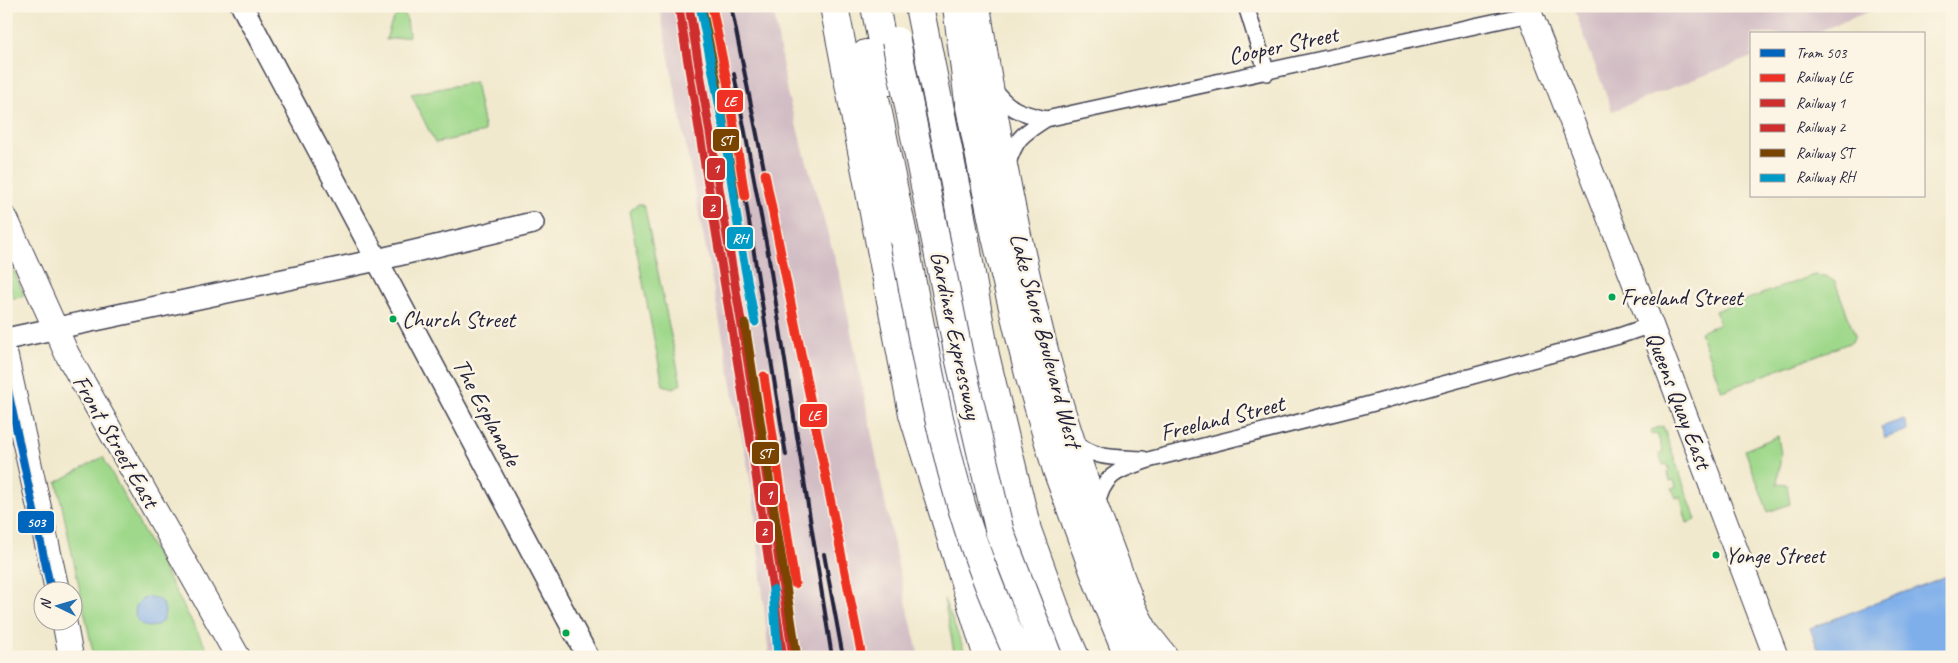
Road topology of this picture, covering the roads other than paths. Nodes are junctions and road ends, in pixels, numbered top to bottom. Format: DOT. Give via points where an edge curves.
graph roads {
  1 [pos="242,6"];
  2 [pos="834,6"];
  3 [pos="856,6"];
  4 [pos="875,6"];
  5 [pos="889,6"];
  6 [pos="919,6"];
  7 [pos="957,6"];
  8 [pos="976,6"];
  9 [pos="1246,6"];
  10 [pos="1528,10"];
  11 [pos="1266,73"];
  12 [pos="989,82"];
  13 [pos="1046,119"];
  14 [pos="1005,173"];
  15 [pos="958,199"];
  16 [pos="872,203"];
  17 [pos="6,219"];
  18 [pos="533,223"];
  19 [pos="377,260"];
  20 [pos="1651,325"];
  21 [pos="55,328"];
  22 [pos="6,340"];
  23 [pos="6,357"];
  24 [pos="961,435"];
  25 [pos="1069,438"];
  26 [pos="1152,459"];
  27 [pos="1097,514"];
  28 [pos="55,580"];
  29 [pos="66,630"];
  30 [pos="1773,656"];
  31 [pos="71,657"];
  32 [pos="238,657"];
  33 [pos="588,657"];
  34 [pos="988,657"];
  35 [pos="1019,657"];
  36 [pos="1048,657"];
  37 [pos="1056,657"];
  38 [pos="1075,657"];
  39 [pos="1110,657"];
  40 [pos="1129,657"];
  41 [pos="1164,657"];
  1 -- 19 [label="street, The Esplanade"];
  2 -- 16 [label="highway"];
  3 -- 35 [label="highway, bridge" via="932,386 959,498 994,600"];
  4 -- 24 [label="highway"];
  5 -- 36 [label="highway, Gardiner Expressway, bridge" via="960,361 1000,533"];
  6 -- 15 [label="highway, Gardiner Expressway"];
  7 -- 40 [label="highway" via="969,102 996,237 1029,374 1057,470"];
  8 -- 12 [label="highway, Lake Shore Boulevard West"];
  9 -- 11 [label="street"];
  10 -- 11 [label="street, Cooper Street"];
  10 -- 20 [label="main road, Queens Quay East"];
  11 -- 13 [label="street, Cooper Street"];
  12 -- 13 [label="street, Cooper Street" via="1002,102 1023,114"];
  12 -- 14 [label="highway, Lake Shore Boulevard West"];
  13 -- 14 [label="street, Cooper Street" via="1023,134 1014,146"];
  14 -- 25 [label="highway, Lake Shore Boulevard West" via="1047,362"];
  15 -- 38 [label="highway, Gardiner Expressway" via="985,355 1027,530"];
  15 -- 39 [label="highway" via="988,279 1008,361 1063,539"];
  16 -- 24 [label="highway" via="906,303"];
  16 -- 34 [label="highway" via="913,414"];
  17 -- 21 [label="main road, Front Street East"];
  18 -- 19 [label="street"];
  19 -- 21 [label="street"];
  19 -- 33 [label="street, The Esplanade"];
  20 -- 26 [label="street, Freeland Street" via="1363,406"];
  20 -- 30 [label="main road, Queens Quay East"];
  21 -- 22 [label="street"];
  21 -- 32 [label="main road, Front Street East"];
  23 -- 28 [label="main road"];
  24 -- 37 [label="highway" via="1000,535"];
  25 -- 26 [label="street, Freeland Street" via="1101,456"];
  25 -- 27 [label="highway, Lake Shore Boulevard West"];
  26 -- 27 [label="street, Freeland Street" via="1120,471 1106,482 1098,498"];
  27 -- 41 [label="highway, Lake Shore Boulevard West" via="1132,608 1145,633"];
  29 -- 31 [label="main road"];
}
